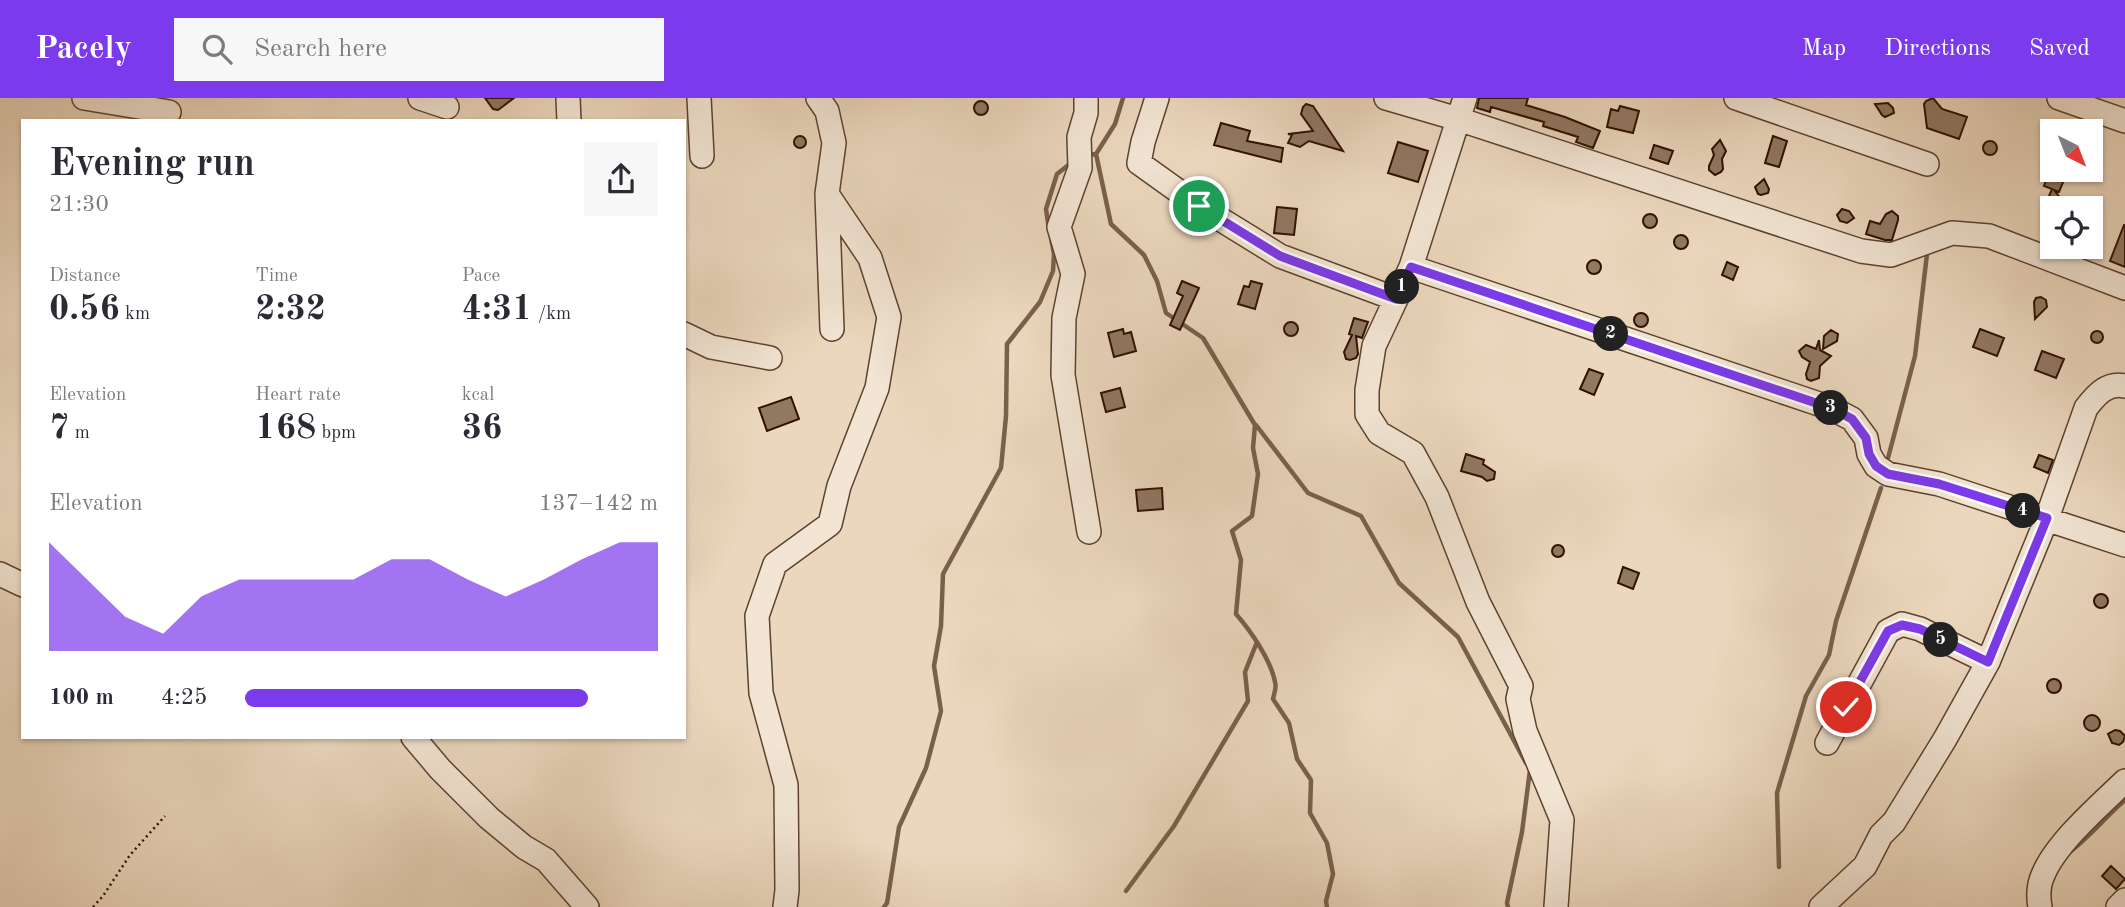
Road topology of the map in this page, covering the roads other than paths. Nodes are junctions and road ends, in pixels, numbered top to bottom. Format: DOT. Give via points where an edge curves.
graph roads {
  1 [pos="84,98"];
  2 [pos="420,98"];
  3 [pos="568,98"];
  4 [pos="699,98"];
  5 [pos="818,98"];
  6 [pos="1086,98"];
  7 [pos="1157,98"];
  8 [pos="1385,98"];
  9 [pos="1736,98"];
  10 [pos="2059,98"];
  11 [pos="447,108"];
  12 [pos="1461,108"];
  13 [pos="170,110"];
  14 [pos="569,119"];
  15 [pos="2125,121"];
  16 [pos="702,156"];
  17 [pos="1927,164"];
  18 [pos="827,194"];
  19 [pos="1411,267"];
  20 [pos="2125,288"];
  21 [pos="1396,299"];
  22 [pos="832,329"];
  23 [pos="686,335"];
  24 [pos="770,358"];
  25 [pos="2125,386"];
  26 [pos="2047,518"];
  27 [pos="1089,532"];
  28 [pos="2125,545"];
  29 [pos="0,574"];
  30 [pos="21,585"];
  31 [pos="1988,662"];
  32 [pos="415,739"];
  33 [pos="1826,743"];
  34 [pos="2125,781"];
  35 [pos="2125,900"];
  36 [pos="587,907"];
  37 [pos="785,907"];
  38 [pos="1556,907"];
  39 [pos="1821,907"];
  40 [pos="2039,907"];
  41 [pos="2118,907"];
  1 -- 13 [label="street"];
  2 -- 11 [label="street"];
  3 -- 14 [label="street"];
  4 -- 16 [label="street"];
  5 -- 18 [label="street" via="827,111 834,143"];
  6 -- 27 [label="street" via="1079,138 1080,168 1059,227 1073,274 1064,317 1063,374"];
  7 -- 21 [label="street" via="1139,163 1280,256"];
  8 -- 12 [label="street"];
  9 -- 17 [label="street"];
  10 -- 15 [label="street"];
  12 -- 19 [label="street"];
  12 -- 20 [label="street" via="1861,250 1891,256 1952,233 1989,236"];
  18 -- 22 [label="street"];
  18 -- 37 [label="street" via="870,258 889,317 877,388 839,486 830,524 775,564 757,616 761,693 786,785"];
  19 -- 21 [label="street"];
  19 -- 26 [label="street" via="1831,408 1852,419 1866,438 1876,466 1888,474 1939,484"];
  21 -- 38 [label="street" via="1374,346 1367,414 1379,433 1413,453 1437,497 1478,602 1521,686 1518,699 1525,731 1562,820"];
  23 -- 24 [label="street" via="711,347"];
  25 -- 26 [label="street" via="2108,387 2086,408"];
  26 -- 28 [label="street"];
  26 -- 31 [label="street"];
  29 -- 30 [label="street"];
  31 -- 33 [label="street" via="1920,629 1902,625 1888,631"];
  31 -- 39 [label="street" via="1865,866"];
  32 -- 36 [label="street" via="489,818 546,860"];
  34 -- 40 [label="street" via="2060,848 2043,875 2037,894"];
  35 -- 41 [label="street"];
}
